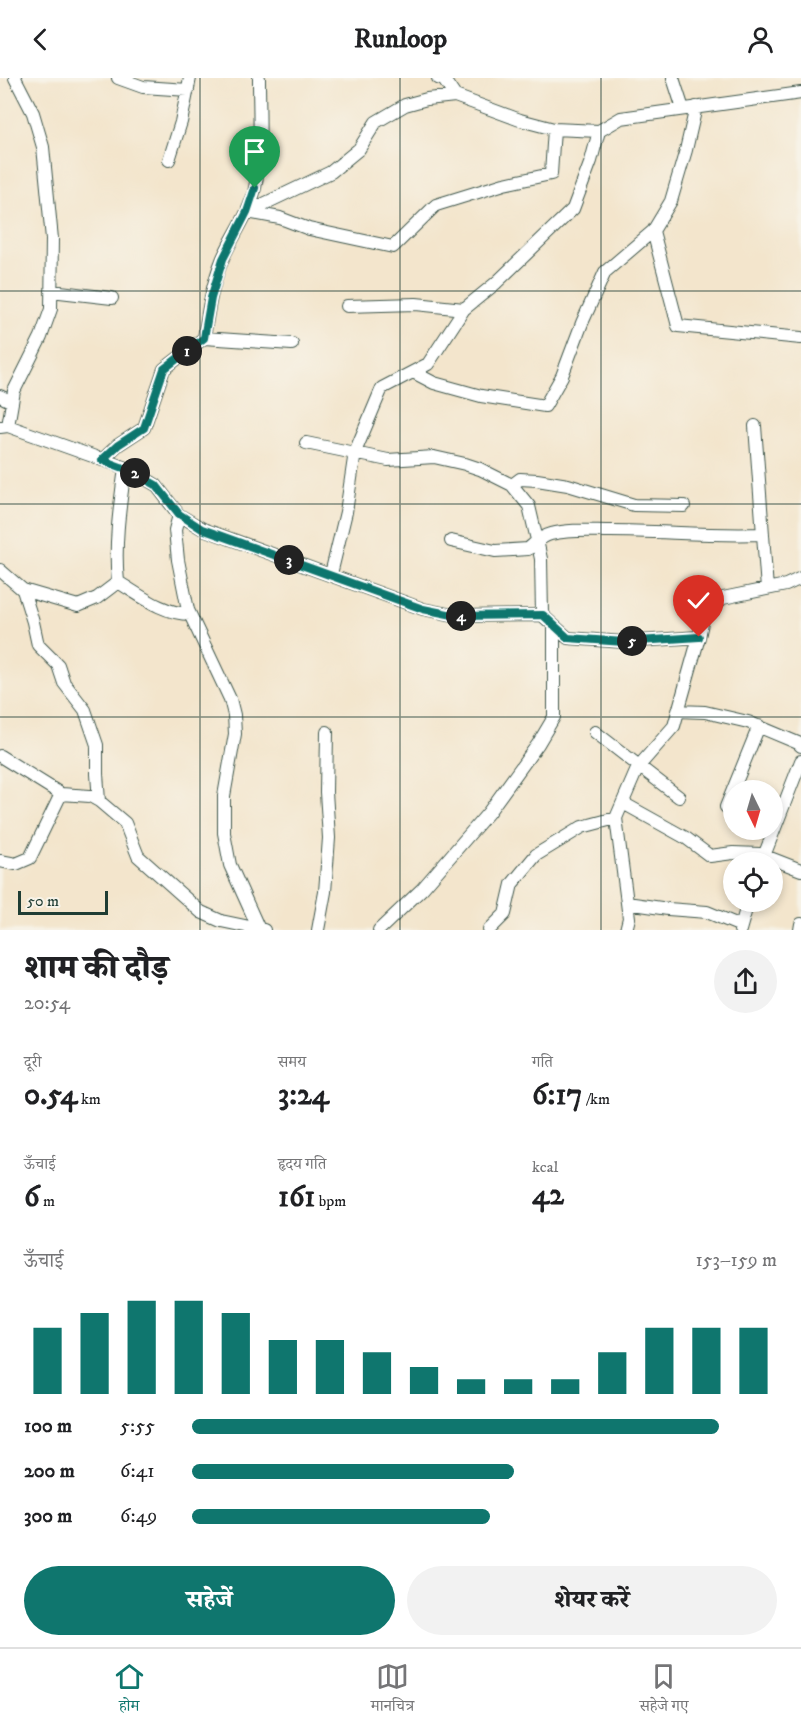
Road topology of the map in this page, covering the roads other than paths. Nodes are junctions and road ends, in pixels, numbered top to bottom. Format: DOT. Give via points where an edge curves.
graph roads {
  1 [pos="15,78"];
  2 [pos="118,78"];
  3 [pos="259,78"];
  4 [pos="438,78"];
  5 [pos="673,78"];
  6 [pos="189,84"];
  7 [pos="801,93"];
  8 [pos="455,96"];
  9 [pos="689,108"];
  10 [pos="554,129"];
  11 [pos="599,131"];
  12 [pos="169,160"];
  13 [pos="247,212"];
  14 [pos="653,231"];
  15 [pos="51,291"];
  16 [pos="112,298"];
  17 [pos="347,306"];
  18 [pos="464,309"];
  19 [pos="204,338"];
  20 [pos="801,338"];
  21 [pos="292,344"];
  22 [pos="413,372"];
  23 [pos="6,399"];
  24 [pos="4,426"];
  25 [pos="755,426"];
  26 [pos="306,442"];
  27 [pos="355,452"];
  28 [pos="102,460"];
  29 [pos="125,468"];
  30 [pos="512,485"];
  31 [pos="684,506"];
  32 [pos="179,514"];
  33 [pos="762,534"];
  34 [pos="537,540"];
  35 [pos="451,541"];
  36 [pos="0,570"];
  37 [pos="331,574"];
  38 [pos="801,578"];
  39 [pos="118,582"];
  40 [pos="766,589"];
  41 [pos="22,590"];
  42 [pos="190,614"];
  43 [pos="543,615"];
  44 [pos="554,626"];
  45 [pos="699,637"];
  46 [pos="678,711"];
  47 [pos="759,726"];
  48 [pos="327,732"];
  49 [pos="595,732"];
  50 [pos="801,746"];
  51 [pos="0,756"];
  52 [pos="801,761"];
  53 [pos="638,767"];
  54 [pos="737,780"];
  55 [pos="61,794"];
  56 [pos="679,797"];
  57 [pos="99,801"];
  58 [pos="623,803"];
  59 [pos="616,818"];
  60 [pos="763,852"];
  61 [pos="723,854"];
  62 [pos="0,861"];
  63 [pos="783,865"];
  64 [pos="801,870"];
  65 [pos="627,903"];
  66 [pos="745,912"];
  67 [pos="801,924"];
  68 [pos="740,928"];
  69 [pos="262,929"];
  70 [pos="318,930"];
  71 [pos="379,930"];
  72 [pos="489,930"];
  73 [pos="626,930"];
  74 [pos="800,930"];
  1 -- 15 [label="street" via="33,114 43,147 52,239"];
  2 -- 6 [label="street" via="143,87"];
  3 -- 13 [label="street" via="255,188"];
  4 -- 8 [label="street"];
  5 -- 9 [label="street"];
  6 -- 12 [label="street"];
  7 -- 9 [label="street"];
  8 -- 10 [label="street"];
  8 -- 13 [label="street" via="405,105 376,122 359,149 331,172"];
  9 -- 11 [label="street" via="621,118"];
  9 -- 14 [label="street" via="686,150 671,201"];
  10 -- 11 [label="street"];
  10 -- 13 [label="street" via="551,174 436,205 393,248"];
  11 -- 18 [label="street" via="573,209"];
  13 -- 19 [label="street" via="223,259"];
  14 -- 20 [label="street" via="678,326"];
  14 -- 22 [label="street" via="605,272 562,376 545,406 481,396 434,383"];
  15 -- 16 [label="street"];
  15 -- 23 [label="street" via="51,309 41,337 14,391"];
  17 -- 18 [label="street" via="416,304"];
  18 -- 22 [label="street" via="429,364"];
  19 -- 21 [label="street"];
  19 -- 28 [label="street" via="164,369 144,428"];
  22 -- 27 [label="street" via="382,388"];
  23 -- 24 [label="street"];
  24 -- 28 [label="street"];
  25 -- 33 [label="street"];
  26 -- 27 [label="street"];
  27 -- 30 [label="street" via="388,460 434,457 480,469"];
  27 -- 37 [label="street"];
  28 -- 29 [label="street"];
  29 -- 32 [label="street" via="156,485"];
  29 -- 39 [label="street" via="119,511"];
  30 -- 31 [label="street" via="520,479 537,480 634,505"];
  30 -- 34 [label="street" via="529,507"];
  32 -- 37 [label="street" via="202,529"];
  32 -- 42 [label="street" via="175,530 178,560"];
  33 -- 34 [label="street" via="578,531 550,534"];
  33 -- 40 [label="street"];
  34 -- 35 [label="street" via="528,549 495,551"];
  34 -- 43 [label="street" via="542,559"];
  36 -- 41 [label="street"];
  37 -- 43 [label="street" via="423,609 458,616"];
  38 -- 40 [label="street"];
  39 -- 41 [label="street" via="78,606"];
  39 -- 42 [label="street" via="162,608"];
  40 -- 45 [label="street" via="723,598 705,614"];
  41 -- 57 [label="street" via="38,645 58,665 64,683 85,710 97,745"];
  42 -- 69 [label="street" via="234,715 235,734 224,796 224,833 230,865"];
  43 -- 44 [label="street"];
  44 -- 45 [label="street" via="568,638 624,642"];
  44 -- 71 [label="street" via="554,717 488,813 422,889"];
  45 -- 46 [label="street"];
  46 -- 47 [label="street" via="705,712"];
  46 -- 53 [label="street" via="674,726"];
  47 -- 50 [label="street"];
  47 -- 54 [label="street"];
  48 -- 70 [label="street" via="328,838"];
  49 -- 53 [label="street"];
  51 -- 55 [label="street"];
  52 -- 60 [label="street"];
  53 -- 56 [label="street"];
  53 -- 58 [label="street"];
  55 -- 57 [label="street" via="90,796"];
  55 -- 62 [label="street" via="30,858 16,864"];
  57 -- 69 [label="street" via="125,823 138,856 201,912 221,921"];
  58 -- 59 [label="street"];
  58 -- 61 [label="street" via="710,856"];
  59 -- 65 [label="street"];
  59 -- 72 [label="street" via="582,827 536,855 512,884 505,914"];
  63 -- 64 [label="street"];
  65 -- 68 [label="street" via="707,912"];
  65 -- 73 [label="street"];
  66 -- 68 [label="street"];
  67 -- 74 [label="street"];
}
